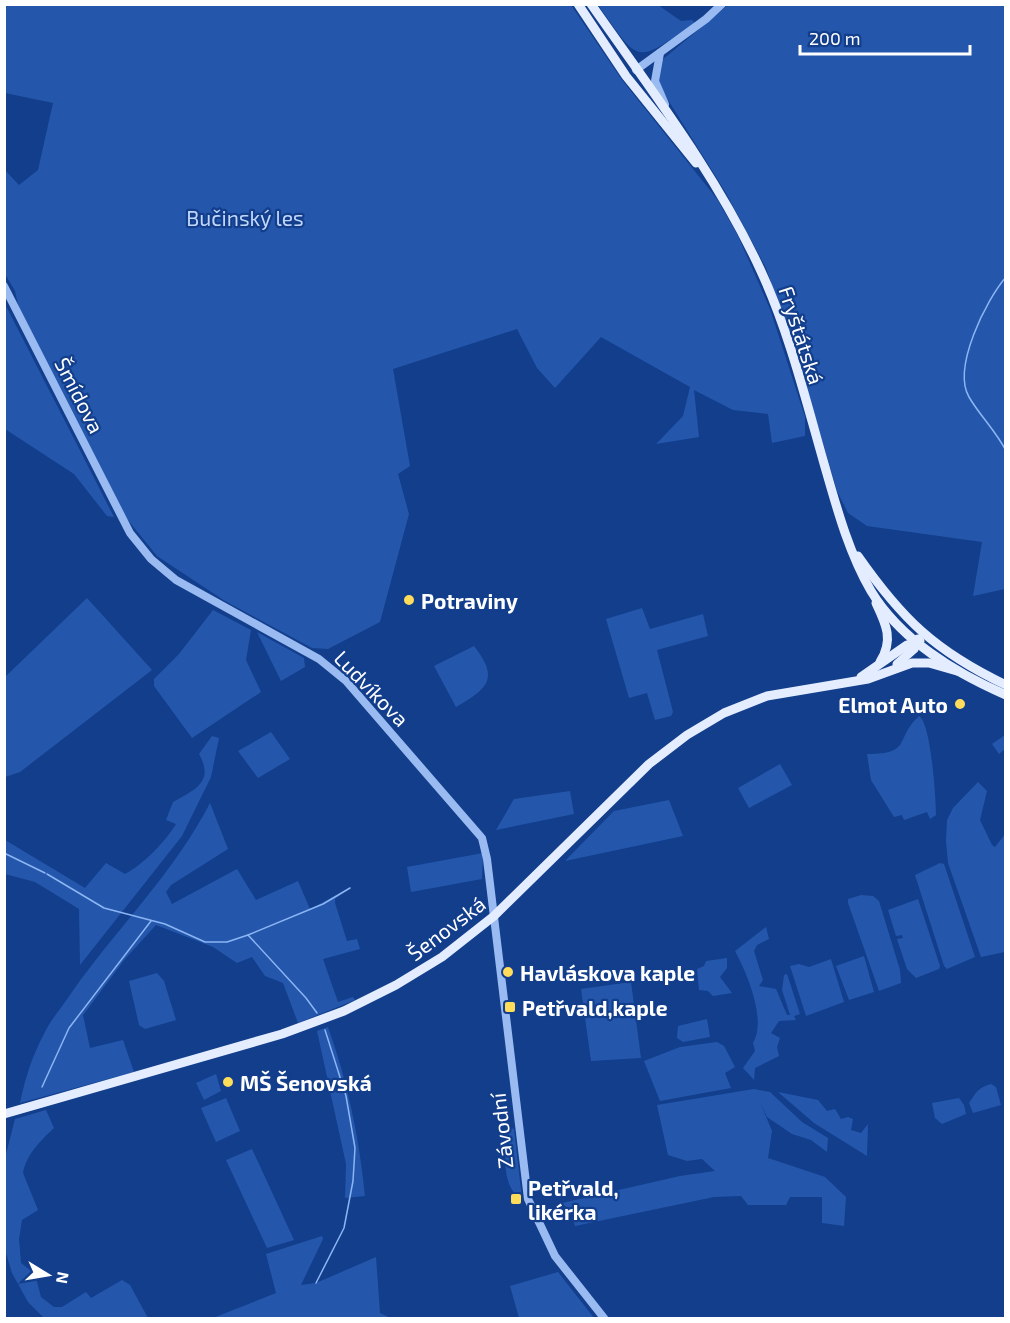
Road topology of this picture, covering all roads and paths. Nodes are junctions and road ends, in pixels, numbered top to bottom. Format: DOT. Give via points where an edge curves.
graph roads {
  1 [pos="578,4"];
  2 [pos="591,4"];
  3 [pos="722,4"];
  4 [pos="660,53"];
  5 [pos="613,56"];
  6 [pos="636,70"];
  7 [pos="637,89"];
  8 [pos="672,119"];
  9 [pos="721,196"];
  10 [pos="4,286"];
  11 [pos="124,520"];
  12 [pos="851,546"];
  13 [pos="872,592"];
  14 [pos="916,627"];
  15 [pos="918,641"];
  16 [pos="942,650"];
  17 [pos="878,666"];
  18 [pos="890,669"];
  19 [pos="957,671"];
  20 [pos="853,680"];
  21 [pos="1005,685"];
  22 [pos="1005,695"];
  23 [pos="494,916"];
  24 [pos="4,1114"];
  25 [pos="604,1318"];
  1 -- 5 [label="main road, Fryštátská"];
  2 -- 6 [label="main road, Fryštátská"];
  3 -- 4 [label="street"];
  4 -- 6 [label="street"];
  4 -- 8 [label="street" via="655,81"];
  5 -- 6 [label="street"];
  5 -- 7 [label="main road, Fryštátská"];
  6 -- 7 [label="street"];
  6 -- 8 [label="main road, Fryštátská"];
  7 -- 9 [label="main road, Fryštátská"];
  8 -- 9 [label="main road, Fryštátská"];
  9 -- 12 [label="main road, Fryštátská" via="761,270"];
  10 -- 11 [label="street, Šmídova"];
  11 -- 23 [label="street, Ludvíkova" via="139,545 165,572 319,659 346,681 471,824 485,846"];
  12 -- 13 [label="main road"];
  12 -- 14 [label="main road" via="891,602"];
  13 -- 15 [label="main road"];
  13 -- 17 [label="main road" via="889,637"];
  14 -- 15 [label="main road"];
  14 -- 16 [label="main road"];
  15 -- 16 [label="main road"];
  15 -- 17 [label="main road"];
  15 -- 18 [label="main road" via="912,652"];
  15 -- 19 [label="main road"];
  16 -- 21 [label="main road"];
  17 -- 20 [label="main road"];
  18 -- 19 [label="main road" via="921,662"];
  18 -- 20 [label="main road, Šenovská" via="871,678"];
  19 -- 22 [label="main road"];
  20 -- 23 [label="main road, Šenovská" via="767,696 724,713 687,735 649,764"];
  23 -- 24 [label="main road, Šenovská" via="415,974 327,1018 237,1048"];
  23 -- 25 [label="street, Závodní" via="528,1199 555,1256"];
}
